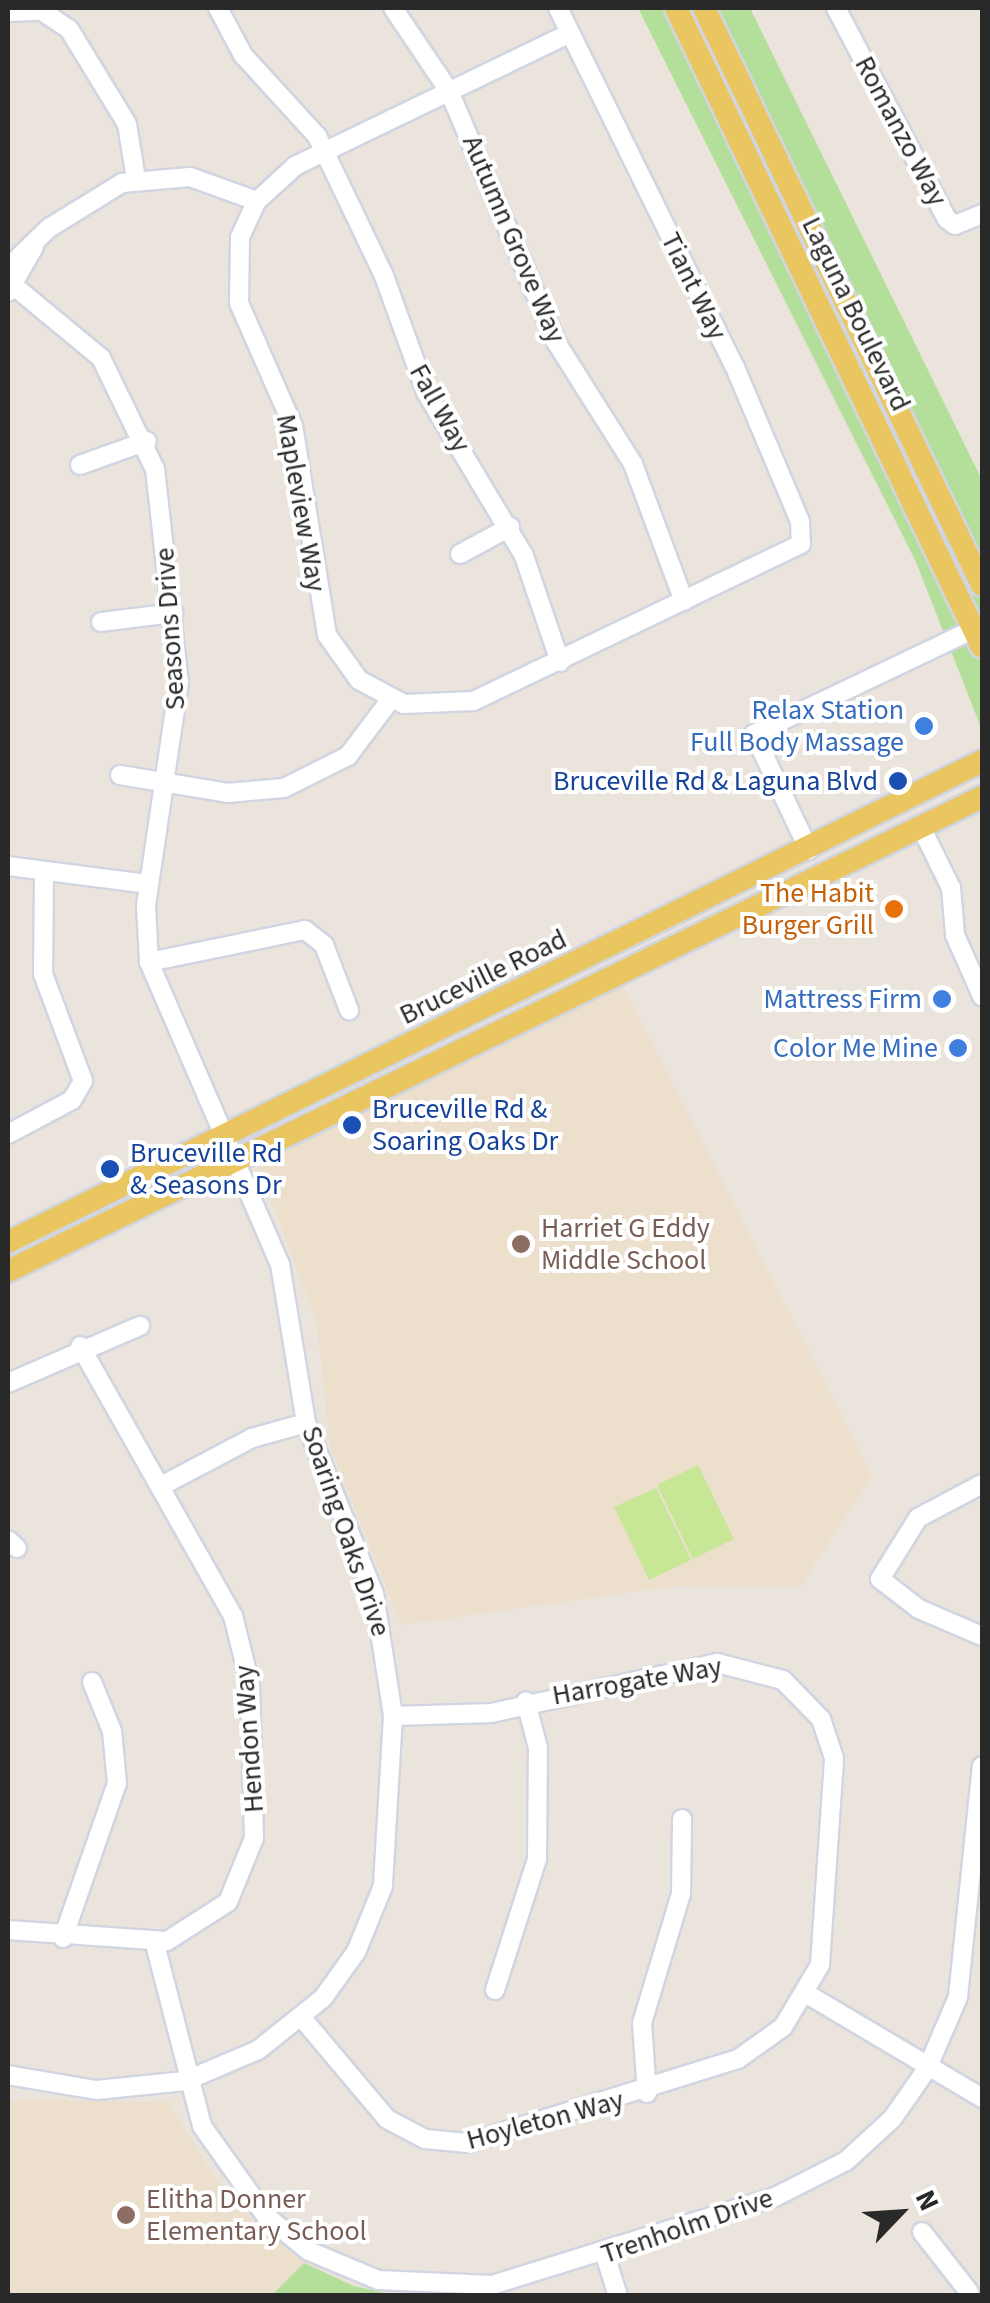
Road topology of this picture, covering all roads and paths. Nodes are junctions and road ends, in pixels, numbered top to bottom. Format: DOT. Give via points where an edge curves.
graph roads {
  1 [pos="218,8"];
  2 [pos="393,8"];
  3 [pos="558,8"];
  4 [pos="676,8"];
  5 [pos="704,8"];
  6 [pos="836,8"];
  7 [pos="8,12"];
  8 [pos="570,34"];
  9 [pos="449,91"];
  10 [pos="324,151"];
  11 [pos="136,179"];
  12 [pos="258,202"];
  13 [pos="982,214"];
  14 [pos="9,286"];
  15 [pos="147,441"];
  16 [pos="80,464"];
  17 [pos="510,527"];
  18 [pos="460,554"];
  19 [pos="982,586"];
  20 [pos="684,601"];
  21 [pos="173,613"];
  22 [pos="101,622"];
  23 [pos="978,638"];
  24 [pos="560,662"];
  25 [pos="391,700"];
  26 [pos="982,761"];
  27 [pos="120,775"];
  28 [pos="170,783"];
  29 [pos="982,797"];
  30 [pos="922,829"];
  31 [pos="809,850"];
  32 [pos="8,866"];
  33 [pos="44,874"];
  34 [pos="148,884"];
  35 [pos="149,962"];
  36 [pos="982,996"];
  37 [pos="349,1010"];
  38 [pos="8,1134"];
  39 [pos="228,1148"];
  40 [pos="8,1242"];
  41 [pos="8,1271"];
  42 [pos="140,1326"];
  43 [pos="80,1346"];
  44 [pos="8,1383"];
  45 [pos="306,1423"];
  46 [pos="982,1484"];
  47 [pos="162,1486"];
  48 [pos="982,1636"];
  49 [pos="92,1682"];
  50 [pos="526,1702"];
  51 [pos="393,1716"];
  52 [pos="982,1766"];
  53 [pos="682,1819"];
  54 [pos="8,1930"];
  55 [pos="63,1938"];
  56 [pos="155,1944"];
  57 [pos="495,1990"];
  58 [pos="807,1994"];
  59 [pos="302,2018"];
  60 [pos="928,2069"];
  61 [pos="8,2075"];
  62 [pos="185,2082"];
  63 [pos="648,2092"];
  64 [pos="982,2098"];
  65 [pos="922,2232"];
  66 [pos="605,2255"];
  67 [pos="971,2291"];
  68 [pos="618,2296"];
  1 -- 10 [label="street, Fall Way" via="243,55 302,113"];
  2 -- 9 [label="street, Autumn Grove Way"];
  3 -- 8 [label="street, Tiant Way"];
  4 -- 23 [label="main road, Laguna Boulevard"];
  5 -- 19 [label="main road, Laguna Boulevard"];
  6 -- 13 [label="street, Romanzo Way" via="947,219 955,225"];
  7 -- 11 [label="street" via="42,11 69,29 127,124"];
  8 -- 9 [label="street, Mapleview Way"];
  8 -- 20 [label="street, Tiant Way" via="734,365 800,522 801,544"];
  9 -- 10 [label="street, Mapleview Way"];
  9 -- 20 [label="street, Autumn Grove Way" via="556,342 633,464"];
  10 -- 12 [label="street, Mapleview Way"];
  10 -- 17 [label="street, Fall Way" via="426,392"];
  11 -- 12 [label="street" via="204,180"];
  11 -- 14 [label="street" via="71,208 18,258"];
  12 -- 25 [label="street, Mapleview Way" via="240,237 236,290 292,426 322,622 349,670"];
  14 -- 15 [label="street, Seasons Drive" via="101,358"];
  15 -- 16 [label="street"];
  15 -- 21 [label="street, Seasons Drive"];
  17 -- 18 [label="street"];
  17 -- 24 [label="street, Fall Way"];
  20 -- 24 [label="street"];
  21 -- 22 [label="street"];
  21 -- 28 [label="street, Seasons Drive" via="179,682"];
  23 -- 31 [label="street" via="754,734"];
  24 -- 25 [label="street" via="460,705"];
  25 -- 28 [label="street" via="358,747 298,784 241,793"];
  26 -- 31 [label="main road, Bruceville Road"];
  27 -- 28 [label="street"];
  28 -- 34 [label="street, Seasons Drive"];
  29 -- 30 [label="main road, Bruceville Road"];
  30 -- 36 [label="street" via="951,888 955,935"];
  30 -- 39 [label="main road, Bruceville Road"];
  31 -- 39 [label="main road, Bruceville Road"];
  32 -- 33 [label="street"];
  33 -- 34 [label="street"];
  33 -- 38 [label="street" via="43,974 83,1081 72,1100"];
  34 -- 35 [label="street, Seasons Drive"];
  35 -- 37 [label="street" via="305,930 324,945"];
  35 -- 39 [label="street, Seasons Drive"];
  39 -- 40 [label="main road, Bruceville Road"];
  39 -- 41 [label="main road, Bruceville Road"];
  39 -- 45 [label="street, Soaring Oaks Drive" via="288,1292"];
  42 -- 43 [label="street"];
  43 -- 44 [label="street"];
  43 -- 47 [label="street, Hendon Way"];
  45 -- 47 [label="street" via="252,1438"];
  45 -- 51 [label="street, Soaring Oaks Drive" via="374,1594"];
  46 -- 48 [label="street" via="918,1518 880,1579 919,1609"];
  47 -- 56 [label="street, Hendon Way" via="242,1643 256,1809 248,1865 228,1902 196,1930"];
  49 -- 55 [label="street" via="112,1730 118,1783"];
  50 -- 51 [label="street, Harrogate Way" via="479,1714"];
  50 -- 57 [label="street" via="538,1748 537,1858"];
  50 -- 58 [label="street, Harrogate Way" via="717,1663 758,1668 804,1697 827,1732 836,1772 826,1938"];
  51 -- 59 [label="street, Soaring Oaks Drive" via="383,1886 356,1952"];
  52 -- 60 [label="street, Trenholm Drive" via="965,1966"];
  53 -- 63 [label="street" via="681,1894 642,2023"];
  54 -- 55 [label="street"];
  55 -- 56 [label="street"];
  56 -- 62 [label="street, Trenholm Drive"];
  58 -- 60 [label="street"];
  58 -- 63 [label="street, Hoyleton Way" via="750,2052"];
  59 -- 62 [label="street, Soaring Oaks Drive" via="258,2050"];
  59 -- 63 [label="street, Hoyleton Way" via="376,2109 440,2142 483,2142"];
  60 -- 64 [label="street"];
  60 -- 66 [label="street, Trenholm Drive" via="870,2141 818,2179"];
  61 -- 62 [label="street, Soaring Oaks Drive" via="96,2090"];
  62 -- 66 [label="street, Trenholm Drive" via="249,2198 334,2264 406,2286 464,2288"];
  65 -- 67 [label="street"];
  66 -- 68 [label="street"];
}
